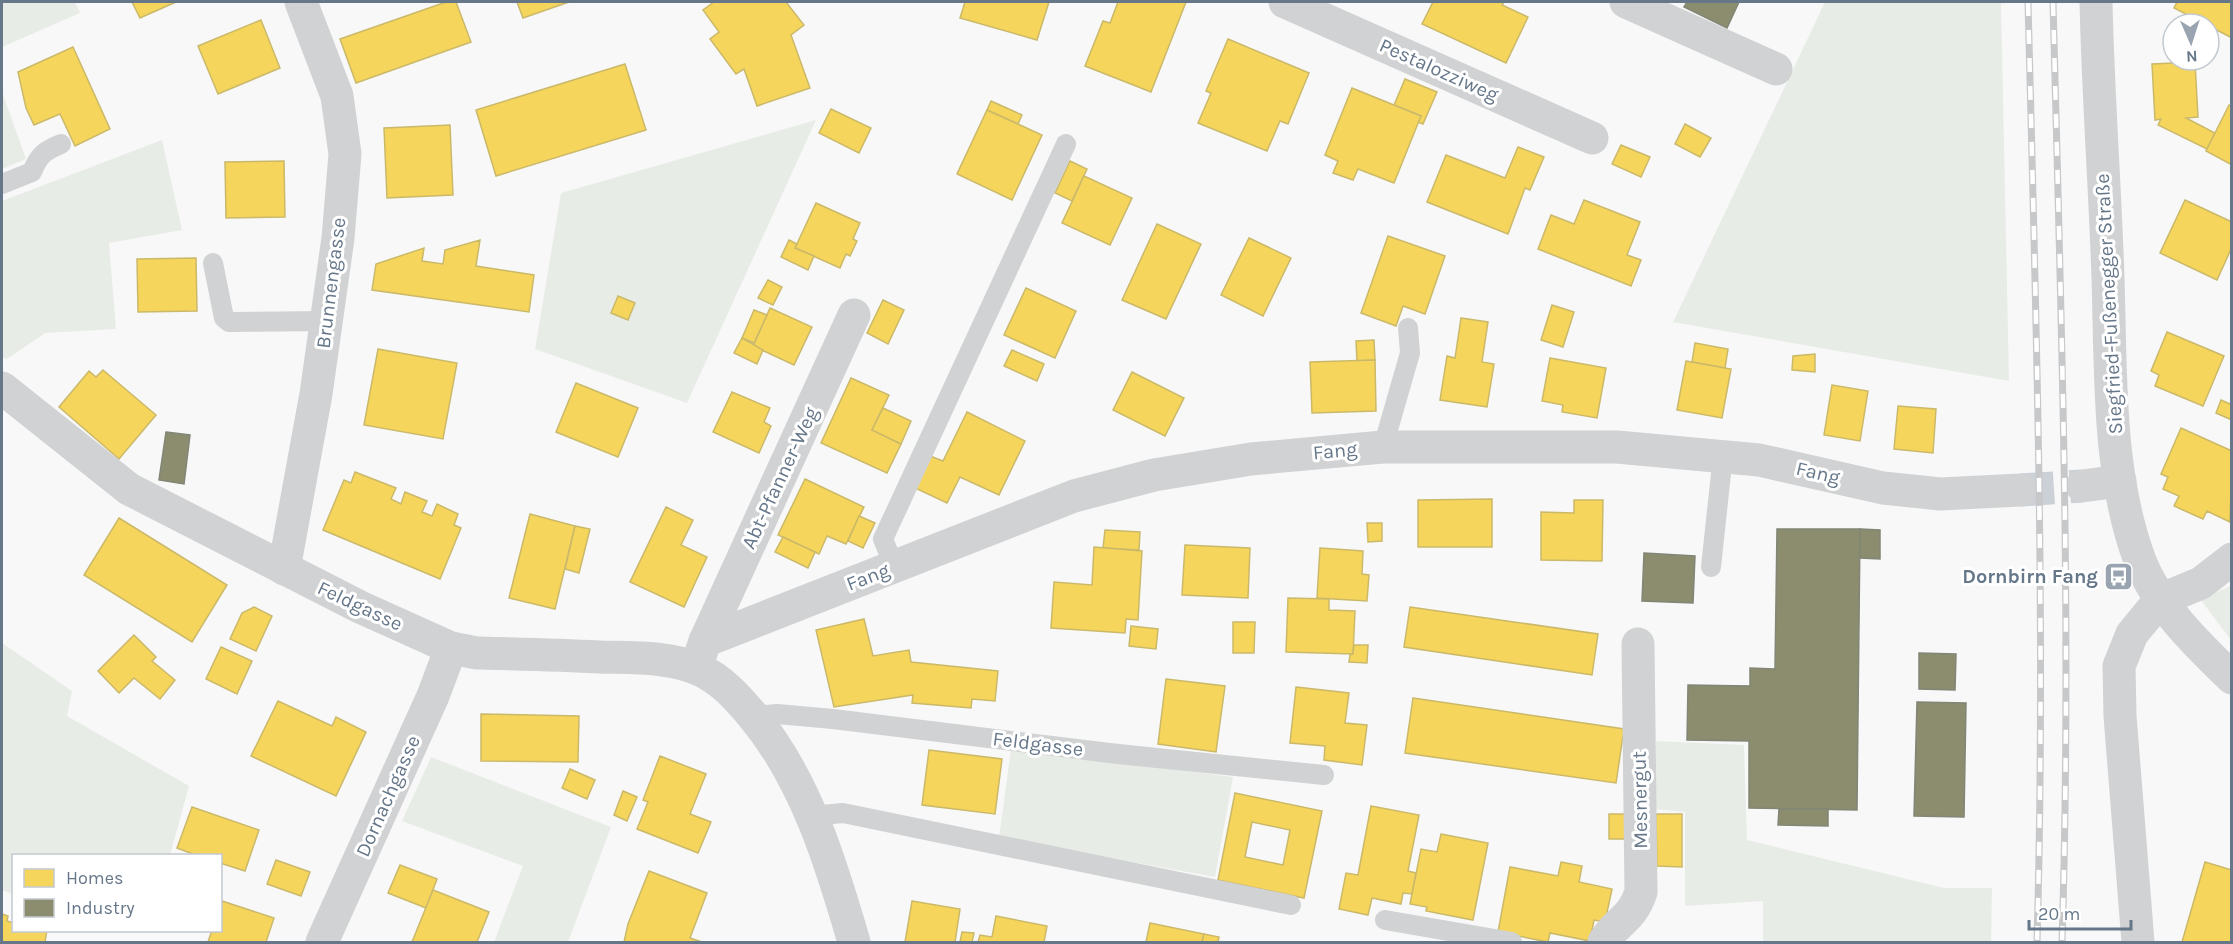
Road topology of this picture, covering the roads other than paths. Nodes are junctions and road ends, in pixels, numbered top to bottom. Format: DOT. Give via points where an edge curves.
graph roads {
  1 [pos="301,2"];
  2 [pos="1285,2"];
  3 [pos="1626,2"];
  4 [pos="2096,2"];
  5 [pos="1776,69"];
  6 [pos="1592,138"];
  7 [pos="61,144"];
  8 [pos="1066,144"];
  9 [pos="2,184"];
  10 [pos="213,263"];
  11 [pos="854,315"];
  12 [pos="326,321"];
  13 [pos="1408,328"];
  14 [pos="2,388"];
  15 [pos="1383,447"];
  16 [pos="1723,455"];
  17 [pos="2120,481"];
  18 [pos="2082,486"];
  19 [pos="2021,490"];
  20 [pos="2232,559"];
  21 [pos="894,566"];
  22 [pos="1711,567"];
  23 [pos="284,569"];
  24 [pos="2160,600"];
  25 [pos="1638,644"];
  26 [pos="451,648"];
  27 [pos="701,655"];
  28 [pos="2232,678"];
  29 [pos="753,716"];
  30 [pos="1324,775"];
  31 [pos="811,816"];
  32 [pos="1291,905"];
  33 [pos="1385,920"];
  34 [pos="322,942"];
  35 [pos="854,942"];
  36 [pos="1512,942"];
  37 [pos="1604,942"];
  38 [pos="2138,942"];
  1 -- 12 [label="street, Brunnengasse" via="337,96 345,154"];
  2 -- 6 [label="street, Pestalozziweg"];
  3 -- 5 [label="street"];
  4 -- 17 [label="street, Siegfried-Fußenegger Straße" via="2109,370"];
  7 -- 9 [label="lane" via="46,150 32,172"];
  8 -- 21 [label="lane" via="883,538"];
  10 -- 12 [label="lane" via="224,318 229,322"];
  11 -- 27 [label="street, Abt-Pfanner-Weg"];
  12 -- 23 [label="street, Brunnengasse"];
  13 -- 15 [label="lane" via="1410,353"];
  14 -- 23 [label="street, Feldgasse" via="129,489"];
  15 -- 16 [label="street, Fang" via="1617,447"];
  15 -- 21 [label="street, Fang" via="1251,459 1154,475 1074,496"];
  16 -- 19 [label="street, Fang" via="1883,488 1940,494"];
  16 -- 22 [label="lane"];
  17 -- 18 [label="street"];
  17 -- 24 [label="street, Siegfried-Fußenegger Straße" via="2141,562"];
  20 -- 24 [label="street" via="2201,583"];
  21 -- 27 [label="street, Fang"];
  23 -- 26 [label="street, Feldgasse"];
  24 -- 28 [label="street, Siegfried-Fußenegger Straße"];
  24 -- 38 [label="street" via="2132,634 2119,666"];
  25 -- 37 [label="street, Mesnergut" via="1641,891 1636,907"];
  26 -- 27 [label="street, Feldgasse" via="477,653 661,659"];
  26 -- 34 [label="street, Dornachgasse"];
  27 -- 29 [label="street, Feldgasse"];
  29 -- 30 [label="lane, Feldgasse" via="833,719"];
  29 -- 31 [label="street, Feldgasse" via="772,739"];
  31 -- 32 [label="lane" via="843,813"];
  31 -- 35 [label="street, Feldgasse"];
  33 -- 36 [label="lane"];
}
